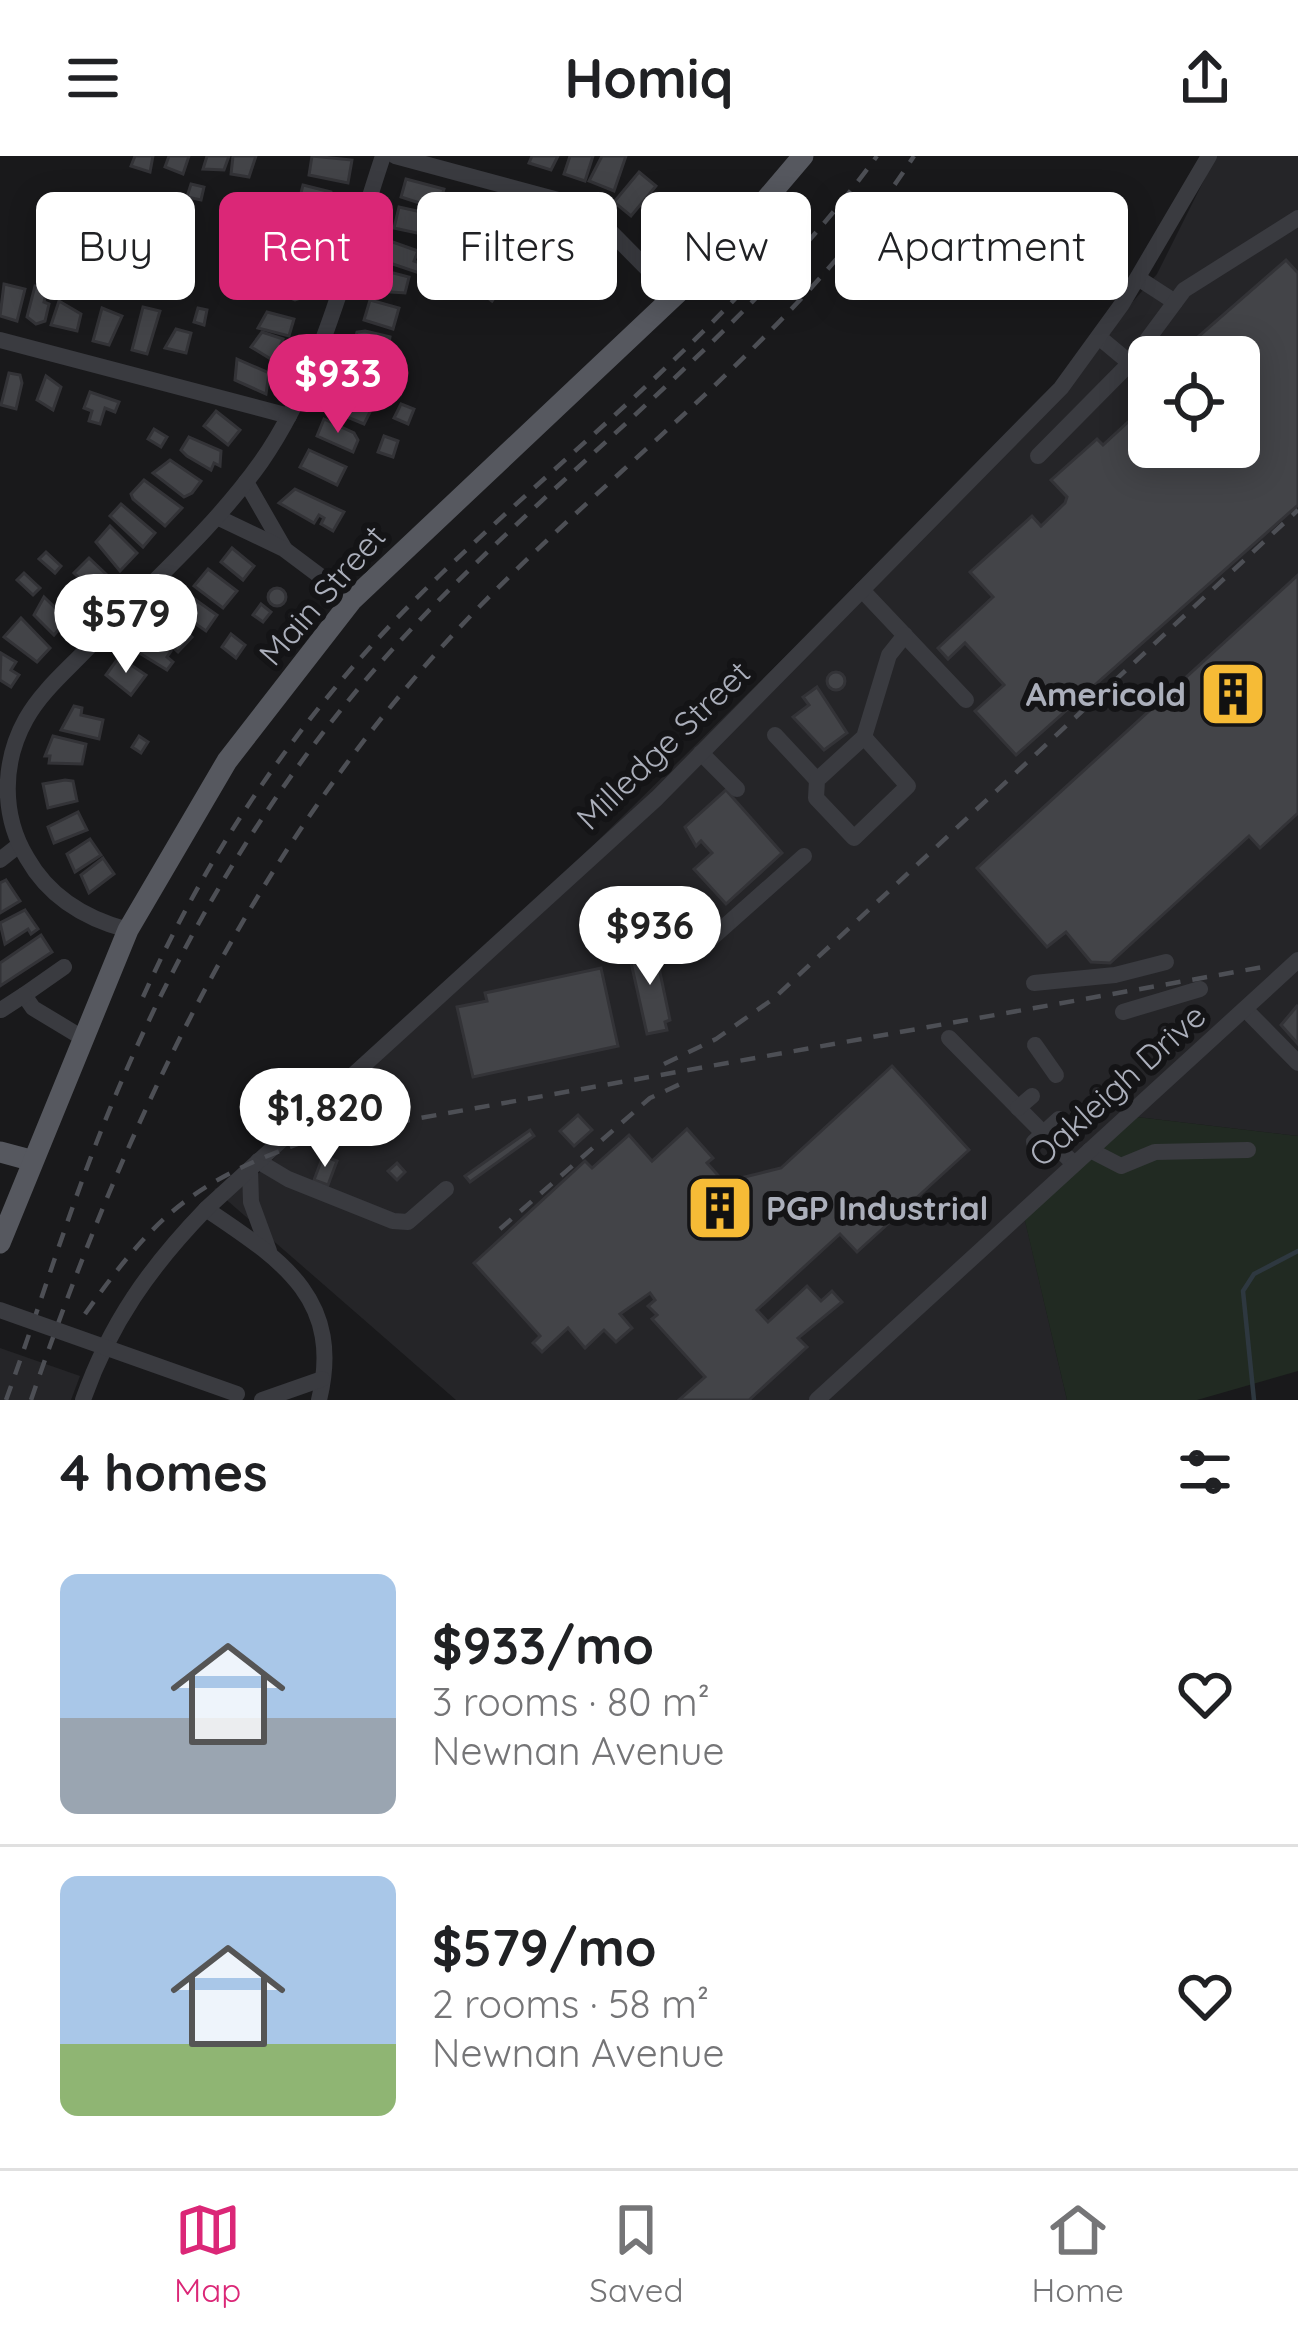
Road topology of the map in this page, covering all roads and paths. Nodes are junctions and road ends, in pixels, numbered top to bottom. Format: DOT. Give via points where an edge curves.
graph roads {
  1 [pos="382,156"];
  2 [pos="395,156"];
  3 [pos="803,156"];
  4 [pos="1209,156"];
  5 [pos="770,192"];
  6 [pos="1298,218"];
  7 [pos="641,263"];
  8 [pos="1138,278"];
  9 [pos="672,300"];
  10 [pos="1175,302"];
  11 [pos="1150,336"];
  12 [pos="1100,338"];
  13 [pos="0,340"];
  14 [pos="1128,361"];
  15 [pos="1128,365"];
  16 [pos="289,416"];
  17 [pos="1038,456"];
  18 [pos="245,482"];
  19 [pos="217,517"];
  20 [pos="284,549"];
  21 [pos="862,590"];
  22 [pos="352,600"];
  23 [pos="904,635"];
  24 [pos="966,700"];
  25 [pos="775,736"];
  26 [pos="864,737"];
  27 [pos="701,753"];
  28 [pos="817,780"];
  29 [pos="737,789"];
  30 [pos="19,845"];
  31 [pos="804,856"];
  32 [pos="0,860"];
  33 [pos="128,930"];
  34 [pos="706,944"];
  35 [pos="1298,960"];
  36 [pos="1166,962"];
  37 [pos="64,967"];
  38 [pos="1034,983"];
  39 [pos="1201,989"];
  40 [pos="24,995"];
  41 [pos="1245,1009"];
  42 [pos="1,1010"];
  43 [pos="1124,1012"];
  44 [pos="81,1037"];
  45 [pos="949,1038"];
  46 [pos="1035,1045"];
  47 [pos="1298,1063"];
  48 [pos="1056,1075"];
  49 [pos="1059,1119"];
  50 [pos="1039,1138"];
  51 [pos="1090,1150"];
  52 [pos="1248,1150"];
  53 [pos="0,1152"];
  54 [pos="30,1160"];
  55 [pos="254,1165"];
  56 [pos="1074,1165"];
  57 [pos="446,1189"];
  58 [pos="206,1209"];
  59 [pos="0,1244"];
  60 [pos="269,1251"];
  61 [pos="0,1310"];
  62 [pos="322,1379"];
  63 [pos="83,1400"];
  64 [pos="260,1400"];
  65 [pos="319,1400"];
  66 [pos="817,1400"];
  1 -- 16 [label="street"];
  2 -- 7 [label="street" via="573,204"];
  3 -- 5 [label="main road, Main Street"];
  4 -- 8 [label="street, Milledge Street"];
  6 -- 10 [label="street"];
  8 -- 10 [label="street"];
  8 -- 12 [label="street, Milledge Street"];
  9 -- 22 [label="main road, Main Street"];
  10 -- 11 [label="street"];
  12 -- 14 [label="street"];
  12 -- 21 [label="street, Milledge Street"];
  13 -- 16 [label="street"];
  15 -- 17 [label="street"];
  16 -- 18 [label="street"];
  18 -- 19 [label="street"];
  18 -- 20 [label="street"];
  19 -- 20 [label="street"];
  19 -- 30 [label="street" via="28,716 7,780"];
  20 -- 22 [label="street"];
  21 -- 23 [label="street"];
  21 -- 27 [label="street, Milledge Street"];
  22 -- 33 [label="main road, Main Street" via="227,761"];
  23 -- 24 [label="street"];
  23 -- 26 [label="street" via="889,655"];
  25 -- 28 [label="street"];
  26 -- 28 [label="street"];
  26 -- 28 [label="street" via="908,786 854,838 816,799"];
  27 -- 29 [label="street"];
  27 -- 55 [label="street, Milledge Street"];
  30 -- 32 [label="street"];
  30 -- 33 [label="street" via="54,893 95,921"];
  31 -- 34 [label="street"];
  33 -- 44 [label="main road, Main Street"];
  35 -- 41 [label="street, Oakleigh Drive"];
  36 -- 38 [label="street"];
  37 -- 40 [label="street"];
  39 -- 43 [label="street"];
  40 -- 42 [label="street"];
  40 -- 44 [label="street"];
  41 -- 47 [label="street"];
  41 -- 51 [label="street, Oakleigh Drive"];
  44 -- 54 [label="main road, Main Street"];
  45 -- 50 [label="street" via="1024,1111"];
  46 -- 48 [label="street"];
  49 -- 50 [label="street"];
  50 -- 56 [label="street"];
  51 -- 52 [label="street" via="1121,1166 1155,1152"];
  51 -- 56 [label="street, Oakleigh Drive"];
  53 -- 54 [label="main road"];
  54 -- 59 [label="main road, Main Street"];
  55 -- 57 [label="street" via="393,1221 408,1222"];
  55 -- 58 [label="street, Milledge Street"];
  55 -- 60 [label="street" via="251,1202"];
  56 -- 66 [label="street, Oakleigh Drive"];
  58 -- 60 [label="street"];
  58 -- 63 [label="street, Milledge Street" via="119,1315"];
  60 -- 62 [label="street" via="302,1282 316,1311"];
  61 -- 64 [label="street, bridge"];
  62 -- 64 [label="street"];
  62 -- 65 [label="street"];
}
